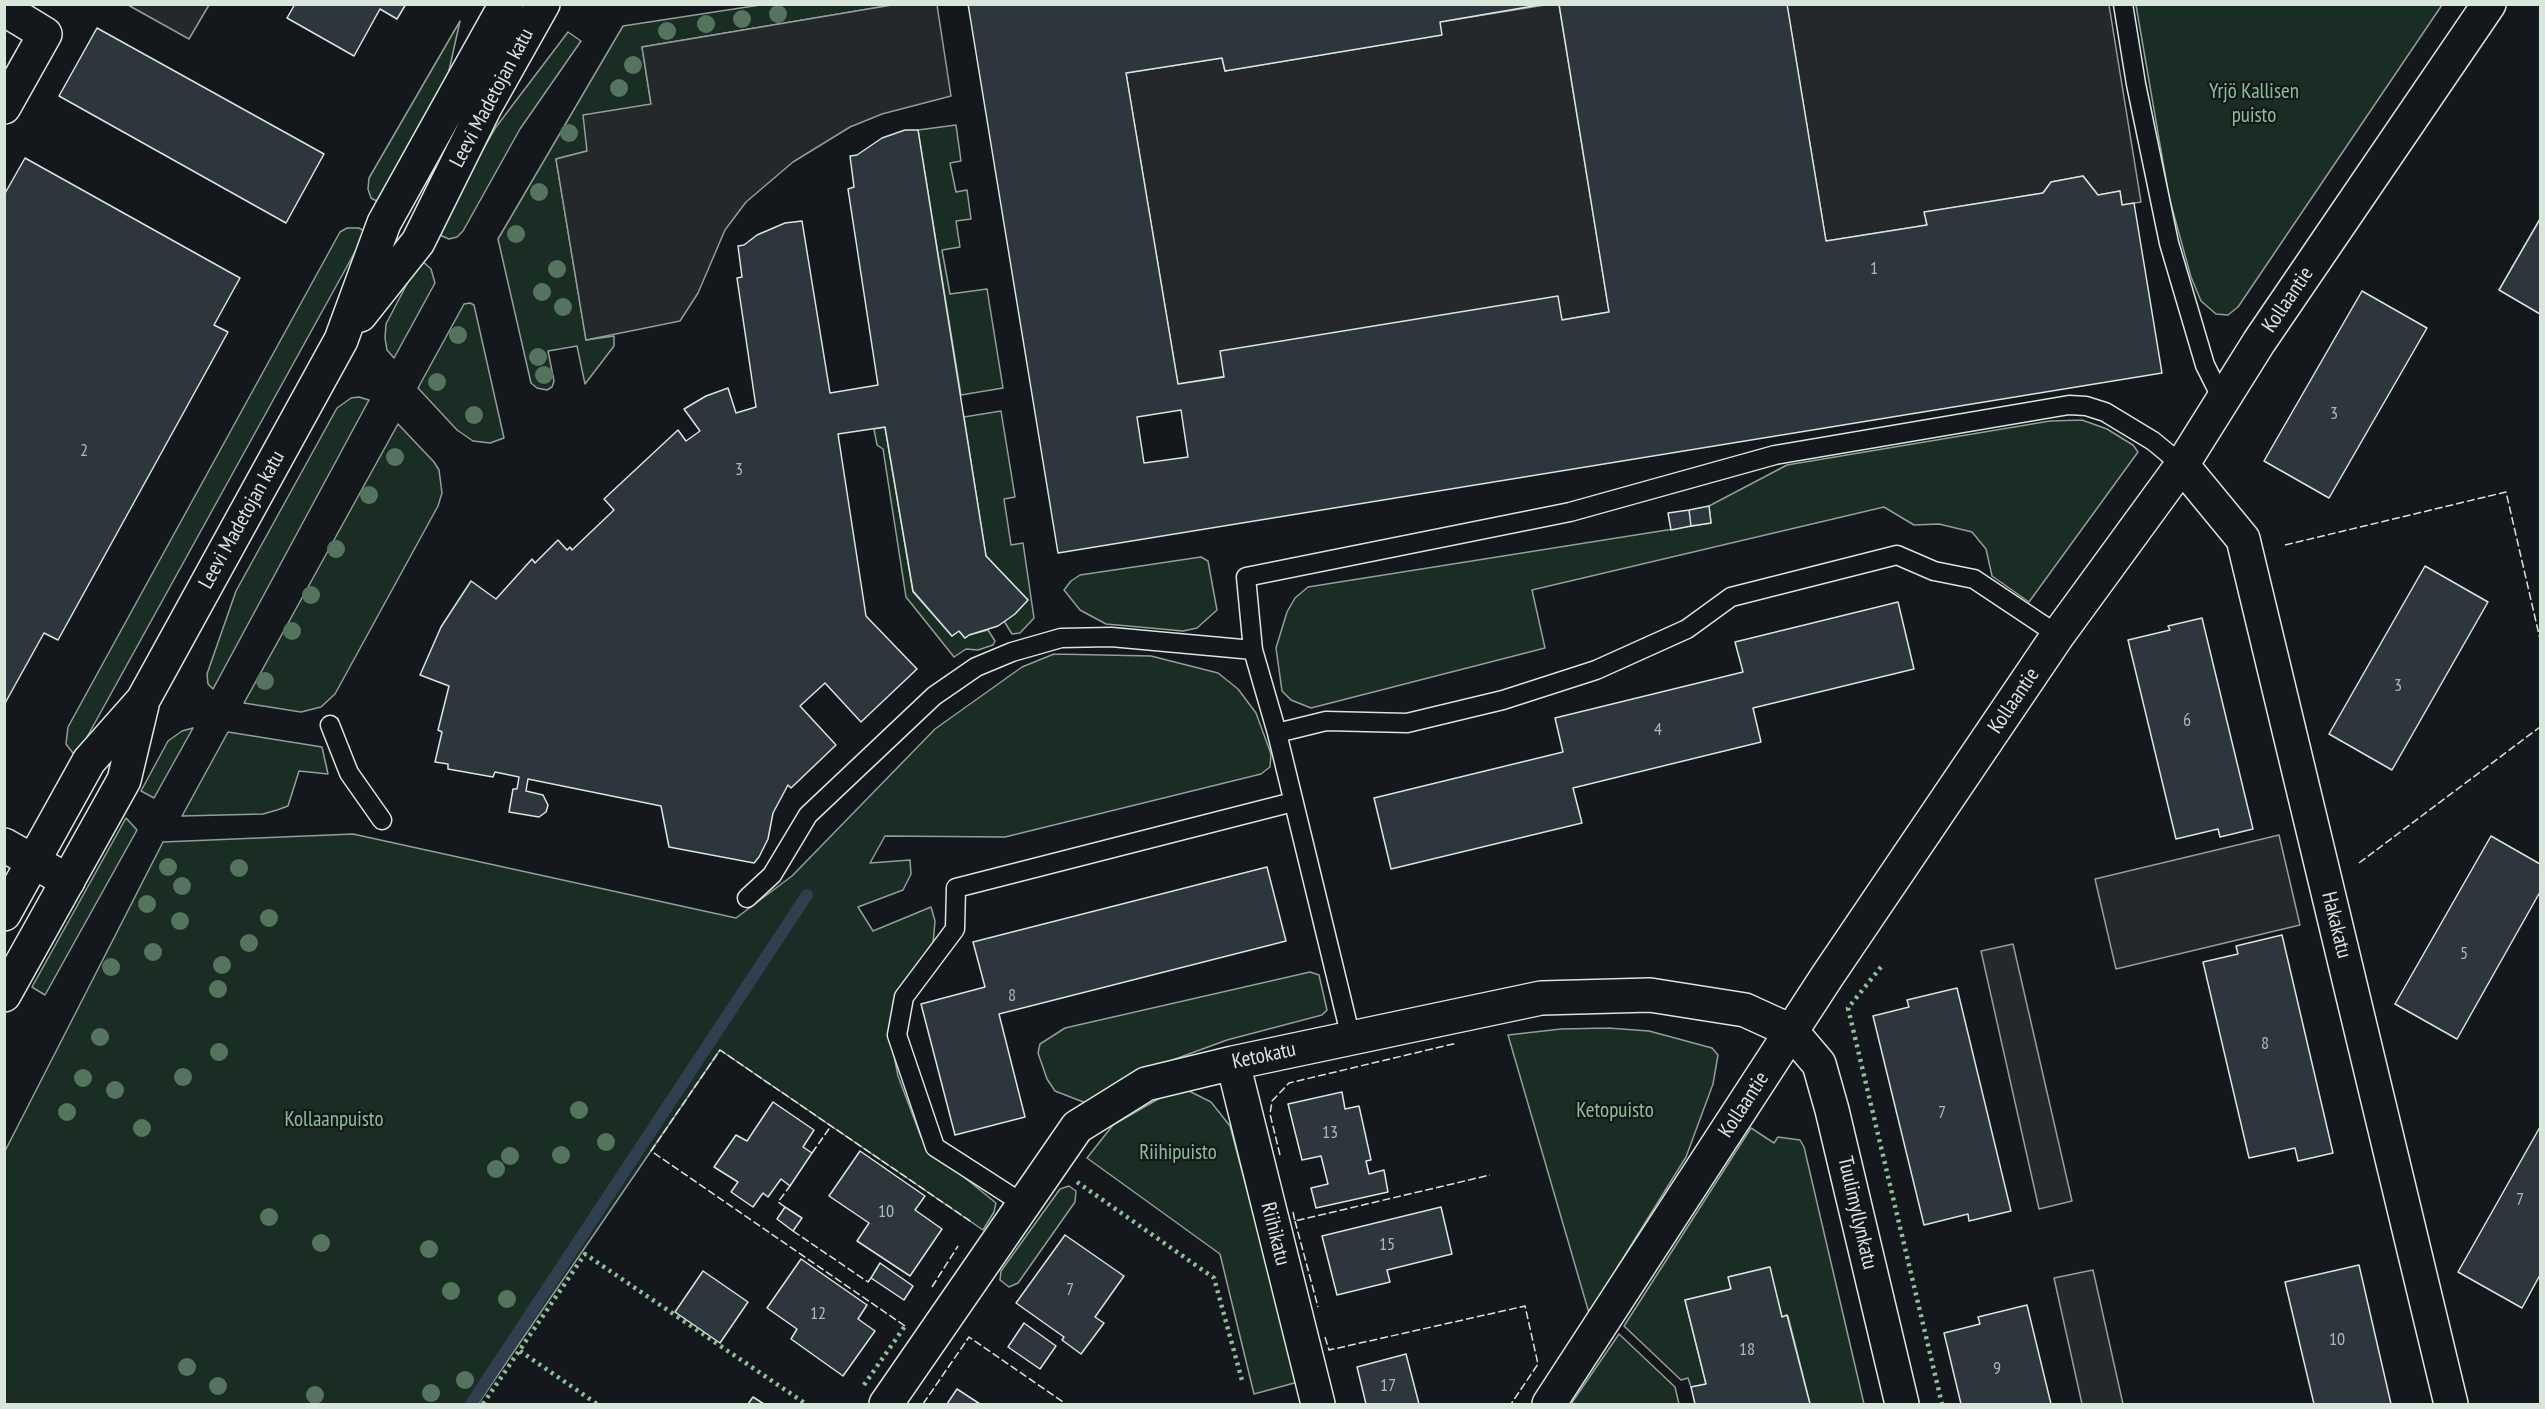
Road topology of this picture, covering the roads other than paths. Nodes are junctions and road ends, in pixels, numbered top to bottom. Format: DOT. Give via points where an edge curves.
graph roads {
  1 [pos="506,4"];
  2 [pos="543,4"];
  3 [pos="2123,4"];
  4 [pos="2488,4"];
  5 [pos="4,9"];
  6 [pos="4,107"];
  7 [pos="341,340"];
  8 [pos="2222,399"];
  9 [pos="2182,465"];
  10 [pos="2058,635"];
  11 [pos="1253,651"];
  12 [pos="143,700"];
  13 [pos="330,725"];
  14 [pos="1277,733"];
  15 [pos="1293,802"];
  16 [pos="382,820"];
  17 [pos="4,845"];
  18 [pos="34,861"];
  19 [pos="68,881"];
  20 [pos="747,898"];
  21 [pos="6,909"];
  22 [pos="42,927"];
  23 [pos="4,994"];
  24 [pos="1791,1031"];
  25 [pos="1351,1038"];
  26 [pos="1233,1063"];
  27 [pos="1025,1205"];
  28 [pos="886,1404"];
  29 [pos="1318,1404"];
  30 [pos="1550,1404"];
  31 [pos="1902,1404"];
  32 [pos="2451,1404"];
  1 -- 7 [label="street, Leevi Madetojan katu" via="384,223"];
  2 -- 7 [label="street, Leevi Madetojan katu" via="485,107 418,242"];
  3 -- 8 [label="lane" via="2169,243 2205,364"];
  4 -- 8 [label="street, Kollaantie"];
  5 -- 6 [label="street" via="45,34"];
  7 -- 12 [label="street, Leevi Madetojan katu"];
  8 -- 9 [label="street, Kollaantie"];
  9 -- 10 [label="street, Kollaantie"];
  9 -- 11 [label="lane" via="2153,441 2105,412 2069,405 1775,455 1570,512 1246,577"];
  9 -- 32 [label="street, Hakakatu" via="2243,539"];
  10 -- 14 [label="lane" via="1974,579 1934,571 1897,555 1731,597 1677,634 1596,670 1503,700 1407,723 1326,721"];
  10 -- 24 [label="street, Kollaantie"];
  11 -- 14 [label="lane"];
  11 -- 20 [label="lane" via="1111,637 1061,638 976,667 934,696 808,815 772,875"];
  12 -- 18 [label="street, Leevi Madetojan katu" via="89,761"];
  12 -- 19 [label="street, Leevi Madetojan katu" via="124,780"];
  13 -- 16 [label="lane" via="349,773"];
  14 -- 15 [label="lane"];
  15 -- 25 [label="lane"];
  15 -- 27 [label="lane" via="956,888 955,929 904,996 897,1035 935,1147"];
  17 -- 18 [label="street"];
  18 -- 19 [label="street"];
  18 -- 21 [label="street, Leevi Madetojan katu"];
  19 -- 22 [label="street, Leevi Madetojan katu"];
  21 -- 22 [label="street"];
  22 -- 23 [label="street, Leevi Madetojan katu"];
  24 -- 25 [label="street, Ketokatu" via="1745,1010 1650,995 1541,998"];
  24 -- 30 [label="street, Kollaantie"];
  24 -- 31 [label="street, Tuulimyllynkatu" via="1819,1064 1822,1074"];
  25 -- 26 [label="street, Ketokatu"];
  26 -- 27 [label="street, Ketokatu" via="1146,1084 1077,1127"];
  26 -- 29 [label="street, Riihikatu"];
  27 -- 28 [label="street, Ketokatu"];
}
